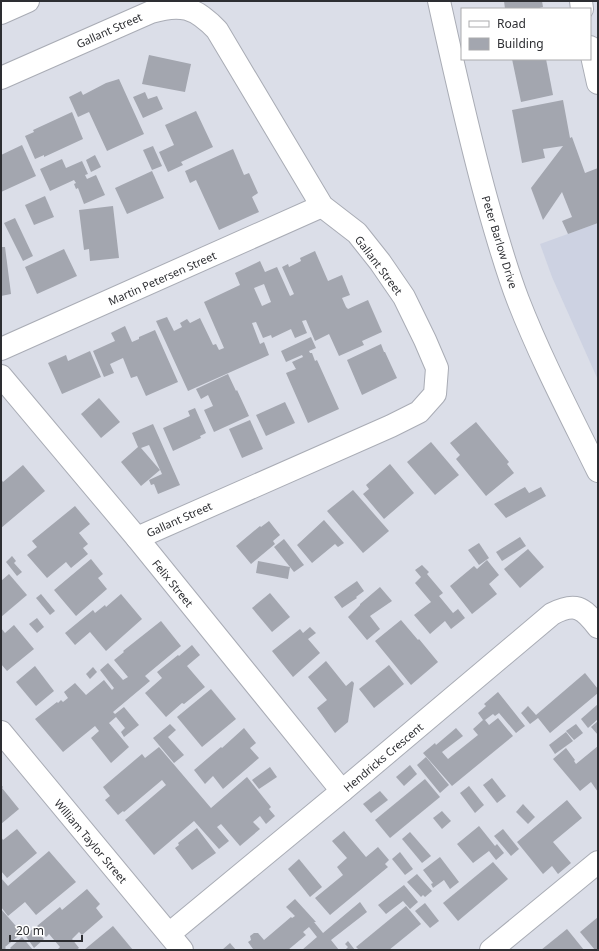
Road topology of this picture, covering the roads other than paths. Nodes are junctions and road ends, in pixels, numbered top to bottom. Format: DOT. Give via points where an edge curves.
graph roads {
  1 [pos="28,1"];
  2 [pos="439,1"];
  3 [pos="1,13"];
  4 [pos="591,52"];
  5 [pos="1,78"];
  6 [pos="598,83"];
  7 [pos="322,206"];
  8 [pos="1,349"];
  9 [pos="1,376"];
  10 [pos="598,471"];
  11 [pos="137,538"];
  12 [pos="598,627"];
  13 [pos="1,732"];
  14 [pos="342,791"];
  15 [pos="598,862"];
  16 [pos="176,942"];
  17 [pos="491,950"];
  1 -- 3 [label="street"];
  2 -- 10 [label="street, Peter Barlow Drive" via="479,172 518,299 548,372"];
  4 -- 6 [label="street"];
  5 -- 7 [label="street, Gallant Street" via="151,12 177,7 193,10 217,30"];
  7 -- 8 [label="street, Martin Petersen Street"];
  7 -- 11 [label="street, Gallant Street" via="357,233 404,297 437,368 435,394 419,412 391,426"];
  9 -- 11 [label="street, Felix Street"];
  11 -- 14 [label="street, Felix Street"];
  12 -- 14 [label="street, Hendricks Crescent" via="584,611 575,608 564,608 552,614"];
  13 -- 16 [label="street, William Taylor Street"];
  14 -- 16 [label="street, Hendricks Crescent"];
  15 -- 17 [label="street"];
}
